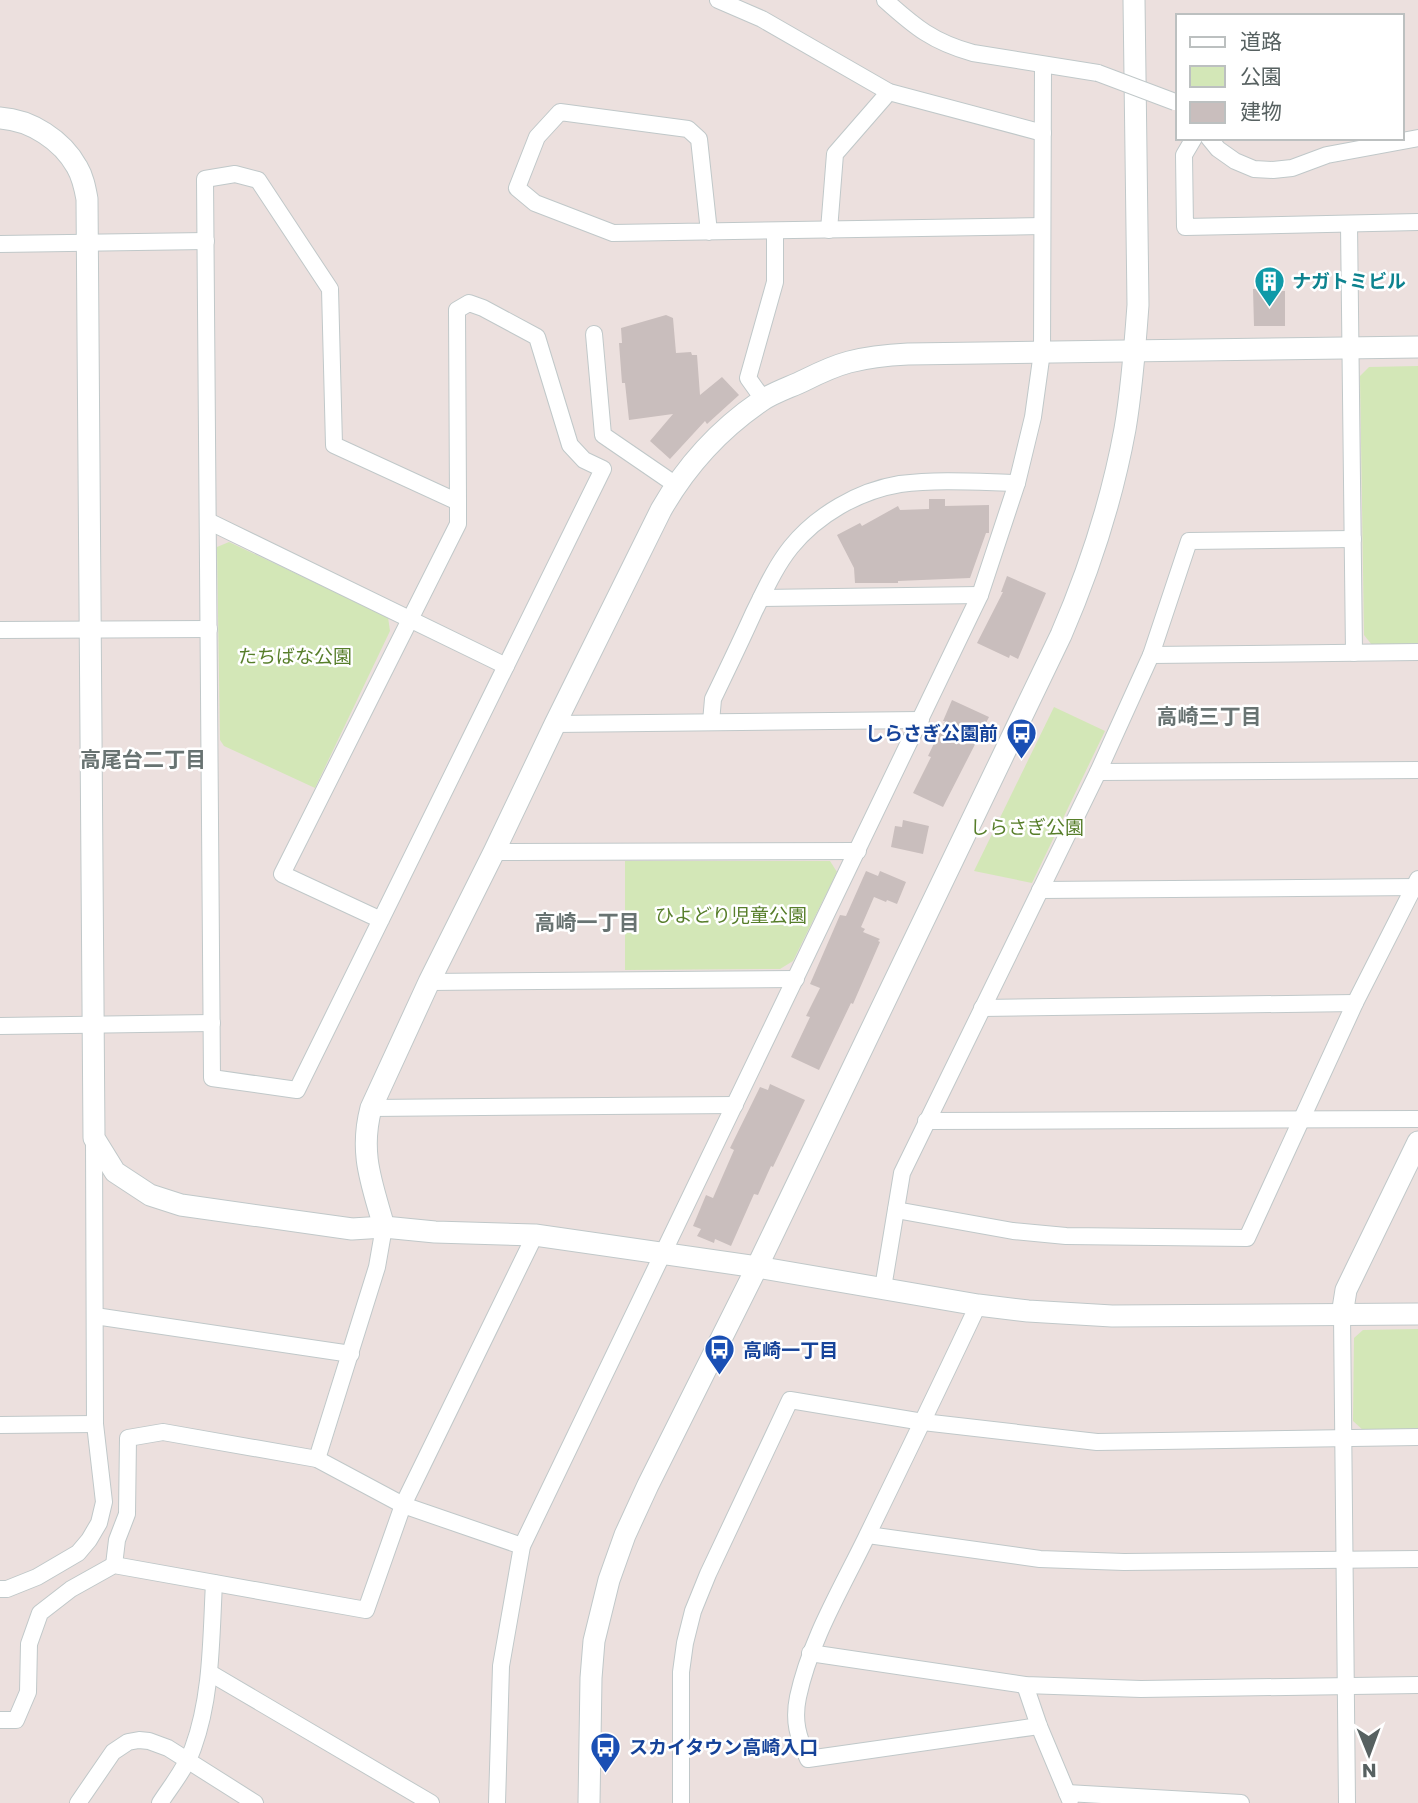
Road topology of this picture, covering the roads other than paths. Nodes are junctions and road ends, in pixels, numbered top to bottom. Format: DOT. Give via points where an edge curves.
graph roads {
  1 [pos="718,0"];
  2 [pos="885,0"];
  3 [pos="1134,0"];
  4 [pos="1043,65"];
  5 [pos="889,92"];
  6 [pos="1176,104"];
  7 [pos="0,118"];
  8 [pos="1042,132"];
  9 [pos="1418,138"];
  10 [pos="1193,140"];
  11 [pos="1211,140"];
  12 [pos="1418,222"];
  13 [pos="1349,224"];
  14 [pos="1042,226"];
  15 [pos="775,230"];
  16 [pos="829,230"];
  17 [pos="709,232"];
  18 [pos="206,241"];
  19 [pos="88,243"];
  20 [pos="0,244"];
  21 [pos="594,334"];
  22 [pos="1418,347"];
  23 [pos="1350,348"];
  24 [pos="1135,351"];
  25 [pos="1042,352"];
  26 [pos="763,399"];
  27 [pos="1017,483"];
  28 [pos="676,485"];
  29 [pos="458,502"];
  30 [pos="208,521"];
  31 [pos="1353,538"];
  32 [pos="980,595"];
  33 [pos="761,598"];
  34 [pos="410,619"];
  35 [pos="209,629"];
  36 [pos="91,630"];
  37 [pos="0,631"];
  38 [pos="1418,652"];
  39 [pos="1354,653"];
  40 [pos="1151,655"];
  41 [pos="506,666"];
  42 [pos="921,720"];
  43 [pos="711,722"];
  44 [pos="555,724"];
  45 [pos="1418,770"];
  46 [pos="1098,772"];
  47 [pos="858,851"];
  48 [pos="494,852"];
  49 [pos="1417,884"];
  50 [pos="1040,890"];
  51 [pos="381,920"];
  52 [pos="796,979"];
  53 [pos="429,982"];
  54 [pos="1355,1003"];
  55 [pos="982,1008"];
  56 [pos="212,1023"];
  57 [pos="93,1025"];
  58 [pos="0,1026"];
  59 [pos="735,1105"];
  60 [pos="371,1108"];
  61 [pos="1301,1119"];
  62 [pos="1418,1119"];
  63 [pos="926,1121"];
  64 [pos="94,1138"];
  65 [pos="1418,1142"];
  66 [pos="896,1210"];
  67 [pos="384,1227"];
  68 [pos="535,1235"];
  69 [pos="664,1253"];
  70 [pos="757,1267"];
  71 [pos="883,1288"];
  72 [pos="978,1305"];
  73 [pos="1418,1314"];
  74 [pos="1342,1315"];
  75 [pos="95,1316"];
  76 [pos="351,1354"];
  77 [pos="923,1422"];
  78 [pos="95,1424"];
  79 [pos="0,1425"];
  80 [pos="1343,1437"];
  81 [pos="1418,1437"];
  82 [pos="317,1459"];
  83 [pos="403,1505"];
  84 [pos="868,1535"];
  85 [pos="522,1546"];
  86 [pos="1418,1559"];
  87 [pos="1345,1560"];
  88 [pos="114,1565"];
  89 [pos="214,1583"];
  90 [pos="0,1589"];
  91 [pos="810,1653"];
  92 [pos="209,1673"];
  93 [pos="1025,1685"];
  94 [pos="1418,1685"];
  95 [pos="1346,1686"];
  96 [pos="0,1720"];
  97 [pos="1039,1726"];
  98 [pos="187,1761"];
  99 [pos="1069,1798"];
  100 [pos="78,1803"];
  101 [pos="160,1803"];
  102 [pos="255,1803"];
  103 [pos="431,1803"];
  104 [pos="496,1803"];
  105 [pos="589,1803"];
  106 [pos="681,1803"];
  107 [pos="1241,1803"];
  108 [pos="1348,1803"];
  1 -- 5 [label="street" via="762,19"];
  2 -- 4 [label="street" via="915,27 954,48"];
  3 -- 24 [label="street"];
  4 -- 6 [label="street, bridge" via="1098,73"];
  4 -- 8 [label="street"];
  5 -- 8 [label="street"];
  5 -- 16 [label="street" via="835,154"];
  7 -- 19 [label="street" via="38,129 77,167 87,200"];
  8 -- 14 [label="street"];
  9 -- 11 [label="street" via="1273,170 1254,169 1235,160"];
  10 -- 13 [label="street" via="1184,155 1185,227"];
  12 -- 13 [label="street"];
  13 -- 23 [label="street"];
  14 -- 16 [label="street"];
  14 -- 25 [label="street"];
  15 -- 16 [label="street"];
  15 -- 17 [label="street"];
  15 -- 26 [label="street" via="775,282 748,378"];
  17 -- 17 [label="street" via="613,233 535,203 517,188 537,137 560,112 688,129 699,139"];
  18 -- 19 [label="street"];
  18 -- 29 [label="street" via="205,179 235,174 258,180 330,289 334,445"];
  18 -- 30 [label="street"];
  19 -- 20 [label="street"];
  19 -- 36 [label="street"];
  21 -- 28 [label="street" via="603,435"];
  22 -- 23 [label="street"];
  23 -- 24 [label="street"];
  23 -- 31 [label="street"];
  24 -- 25 [label="street"];
  24 -- 70 [label="street" via="1125,429 1080,591"];
  25 -- 26 [label="street" via="874,357 831,368"];
  25 -- 27 [label="street"];
  26 -- 28 [label="street" via="709,444"];
  27 -- 32 [label="street"];
  27 -- 33 [label="street" via="925,481 865,494 811,526 775,570"];
  28 -- 44 [label="street"];
  29 -- 34 [label="street" via="458,524"];
  29 -- 41 [label="street" via="457,310 469,303 537,337 570,446 603,469"];
  30 -- 34 [label="street"];
  30 -- 35 [label="street"];
  31 -- 39 [label="street"];
  31 -- 40 [label="street" via="1189,541"];
  32 -- 33 [label="street"];
  32 -- 42 [label="street"];
  33 -- 43 [label="street" via="713,699"];
  34 -- 41 [label="street"];
  34 -- 51 [label="street" via="282,874"];
  35 -- 36 [label="street"];
  35 -- 56 [label="street"];
  36 -- 37 [label="street"];
  36 -- 57 [label="street"];
  38 -- 39 [label="street"];
  39 -- 40 [label="street"];
  40 -- 46 [label="street"];
  41 -- 51 [label="street"];
  42 -- 43 [label="street"];
  42 -- 47 [label="street"];
  43 -- 44 [label="street"];
  44 -- 48 [label="street"];
  45 -- 46 [label="street"];
  46 -- 50 [label="street"];
  47 -- 48 [label="street"];
  47 -- 52 [label="street"];
  48 -- 53 [label="street"];
  49 -- 50 [label="street"];
  49 -- 54 [label="street"];
  50 -- 55 [label="street"];
  51 -- 56 [label="street" via="297,1090 212,1078"];
  52 -- 53 [label="street"];
  52 -- 59 [label="street"];
  53 -- 60 [label="street"];
  54 -- 55 [label="street"];
  54 -- 61 [label="street"];
  55 -- 63 [label="street"];
  56 -- 57 [label="street"];
  57 -- 58 [label="street"];
  57 -- 64 [label="street"];
  59 -- 60 [label="street"];
  59 -- 69 [label="street"];
  60 -- 67 [label="street" via="366,1160"];
  61 -- 62 [label="street"];
  61 -- 63 [label="street"];
  61 -- 66 [label="street" via="1247,1238 1066,1236"];
  63 -- 66 [label="street" via="902,1173"];
  64 -- 67 [label="street" via="115,1172 150,1195 181,1205 352,1229"];
  64 -- 75 [label="street"];
  65 -- 74 [label="street" via="1346,1290"];
  66 -- 71 [label="street"];
  67 -- 68 [label="street"];
  67 -- 76 [label="street"];
  68 -- 69 [label="street"];
  68 -- 83 [label="street"];
  69 -- 70 [label="street"];
  69 -- 85 [label="street"];
  70 -- 71 [label="street"];
  70 -- 105 [label="street" via="648,1485 609,1580 594,1641"];
  71 -- 72 [label="street"];
  72 -- 74 [label="street" via="1111,1316"];
  72 -- 77 [label="street"];
  73 -- 74 [label="street"];
  74 -- 80 [label="street"];
  75 -- 76 [label="street"];
  75 -- 78 [label="street"];
  76 -- 82 [label="street"];
  77 -- 80 [label="street" via="1097,1442"];
  77 -- 84 [label="street"];
  77 -- 106 [label="street" via="790,1400 693,1611 681,1672"];
  78 -- 79 [label="street"];
  78 -- 90 [label="street" via="104,1502 99,1523 78,1553 37,1577"];
  80 -- 81 [label="street"];
  80 -- 87 [label="street"];
  82 -- 83 [label="street"];
  82 -- 88 [label="street" via="163,1432 128,1438 127,1514"];
  83 -- 85 [label="street"];
  83 -- 89 [label="street" via="366,1610"];
  84 -- 87 [label="street" via="1040,1559"];
  84 -- 91 [label="street"];
  85 -- 104 [label="street" via="501,1666"];
  86 -- 87 [label="street"];
  87 -- 95 [label="street"];
  88 -- 89 [label="street"];
  88 -- 96 [label="street" via="40,1613 29,1644 28,1692 16,1720"];
  89 -- 92 [label="street"];
  91 -- 93 [label="street"];
  91 -- 97 [label="street" via="795,1722 808,1759"];
  92 -- 98 [label="street" via="197,1737"];
  92 -- 103 [label="street"];
  93 -- 95 [label="street" via="1141,1689"];
  93 -- 97 [label="street"];
  94 -- 95 [label="street"];
  95 -- 108 [label="street"];
  97 -- 99 [label="street"];
  98 -- 100 [label="street" via="158,1743 128,1742 113,1752"];
  98 -- 101 [label="street"];
  98 -- 102 [label="street"];
  99 -- 107 [label="street"];
}
